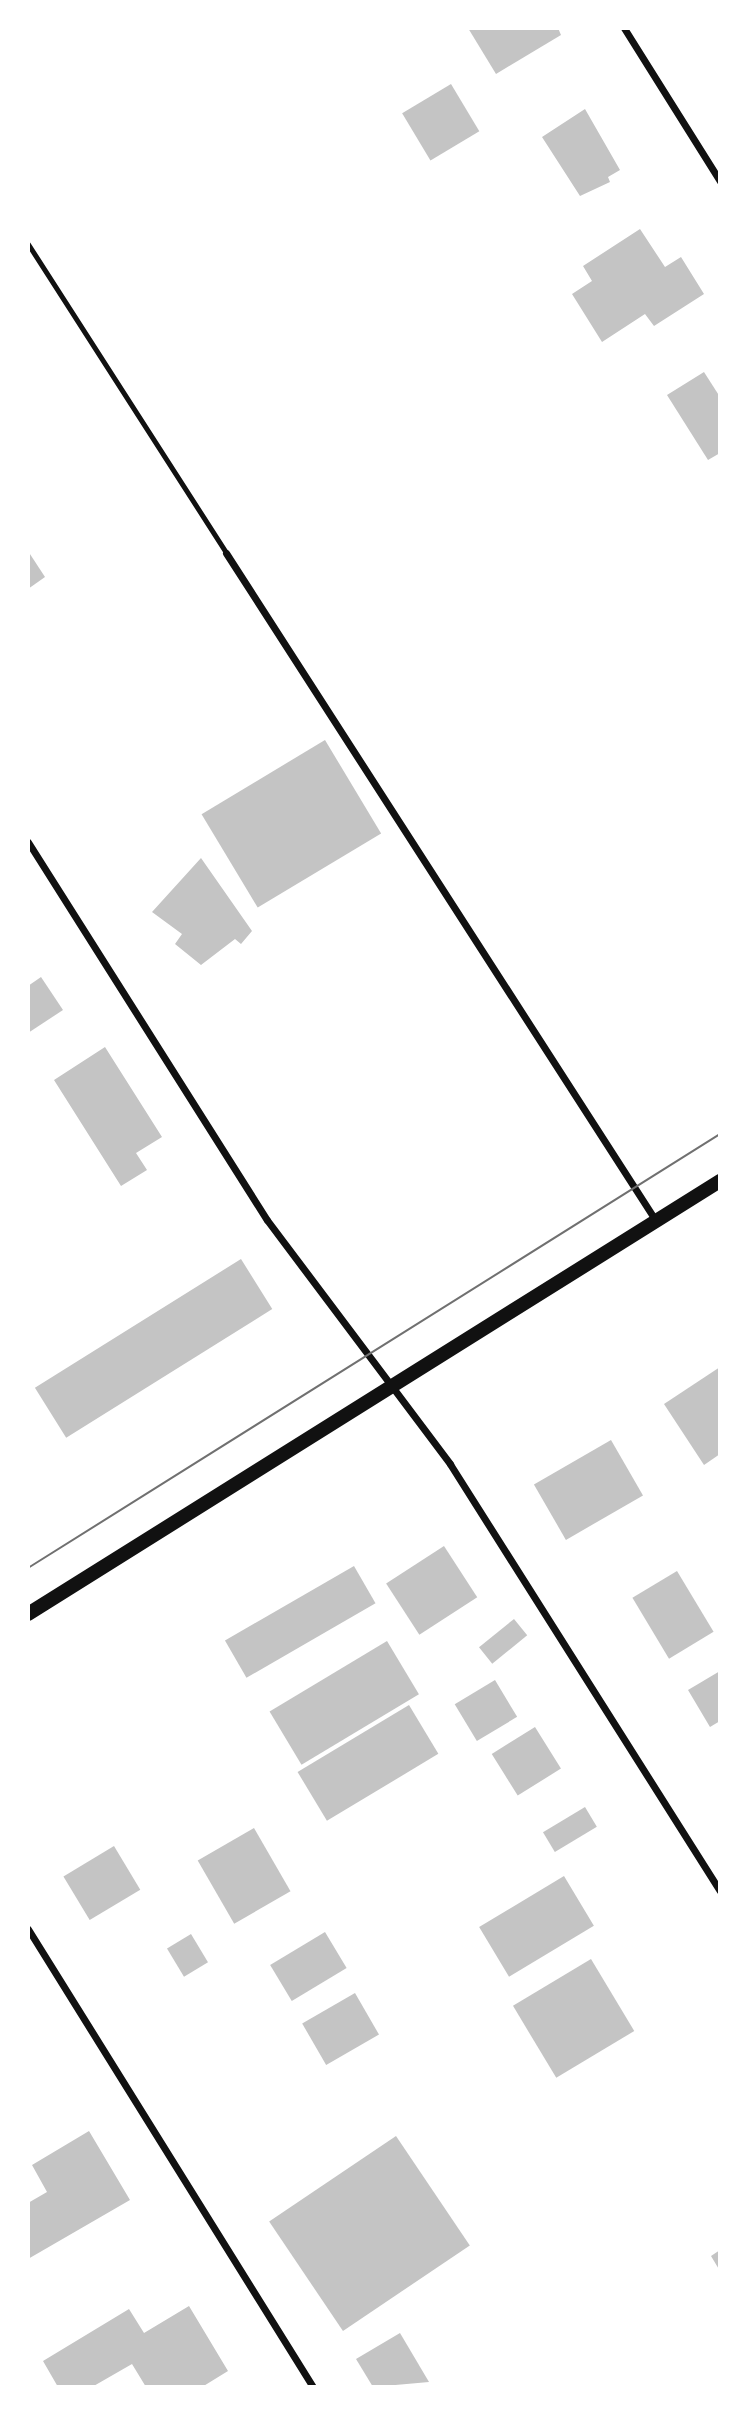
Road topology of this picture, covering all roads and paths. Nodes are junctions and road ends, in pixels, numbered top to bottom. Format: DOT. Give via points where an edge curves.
graph roads {
  1 [pos="624,28"];
  2 [pos="720,181"];
  3 [pos="28,244"];
  4 [pos="226,553"];
  5 [pos="28,842"];
  6 [pos="720,1181"];
  7 [pos="656,1221"];
  8 [pos="392,1386"];
  9 [pos="28,1614"];
  10 [pos="720,1891"];
  11 [pos="28,1929"];
  12 [pos="313,2387"];
  1 -- 2 [label="street"];
  3 -- 4 [label="lane"];
  4 -- 7 [label="street"];
  5 -- 8 [label="street" via="267,1220"];
  6 -- 7 [label="main road"];
  7 -- 8 [label="main road"];
  8 -- 9 [label="main road"];
  8 -- 10 [label="street" via="450,1464"];
  11 -- 12 [label="street"];
}
